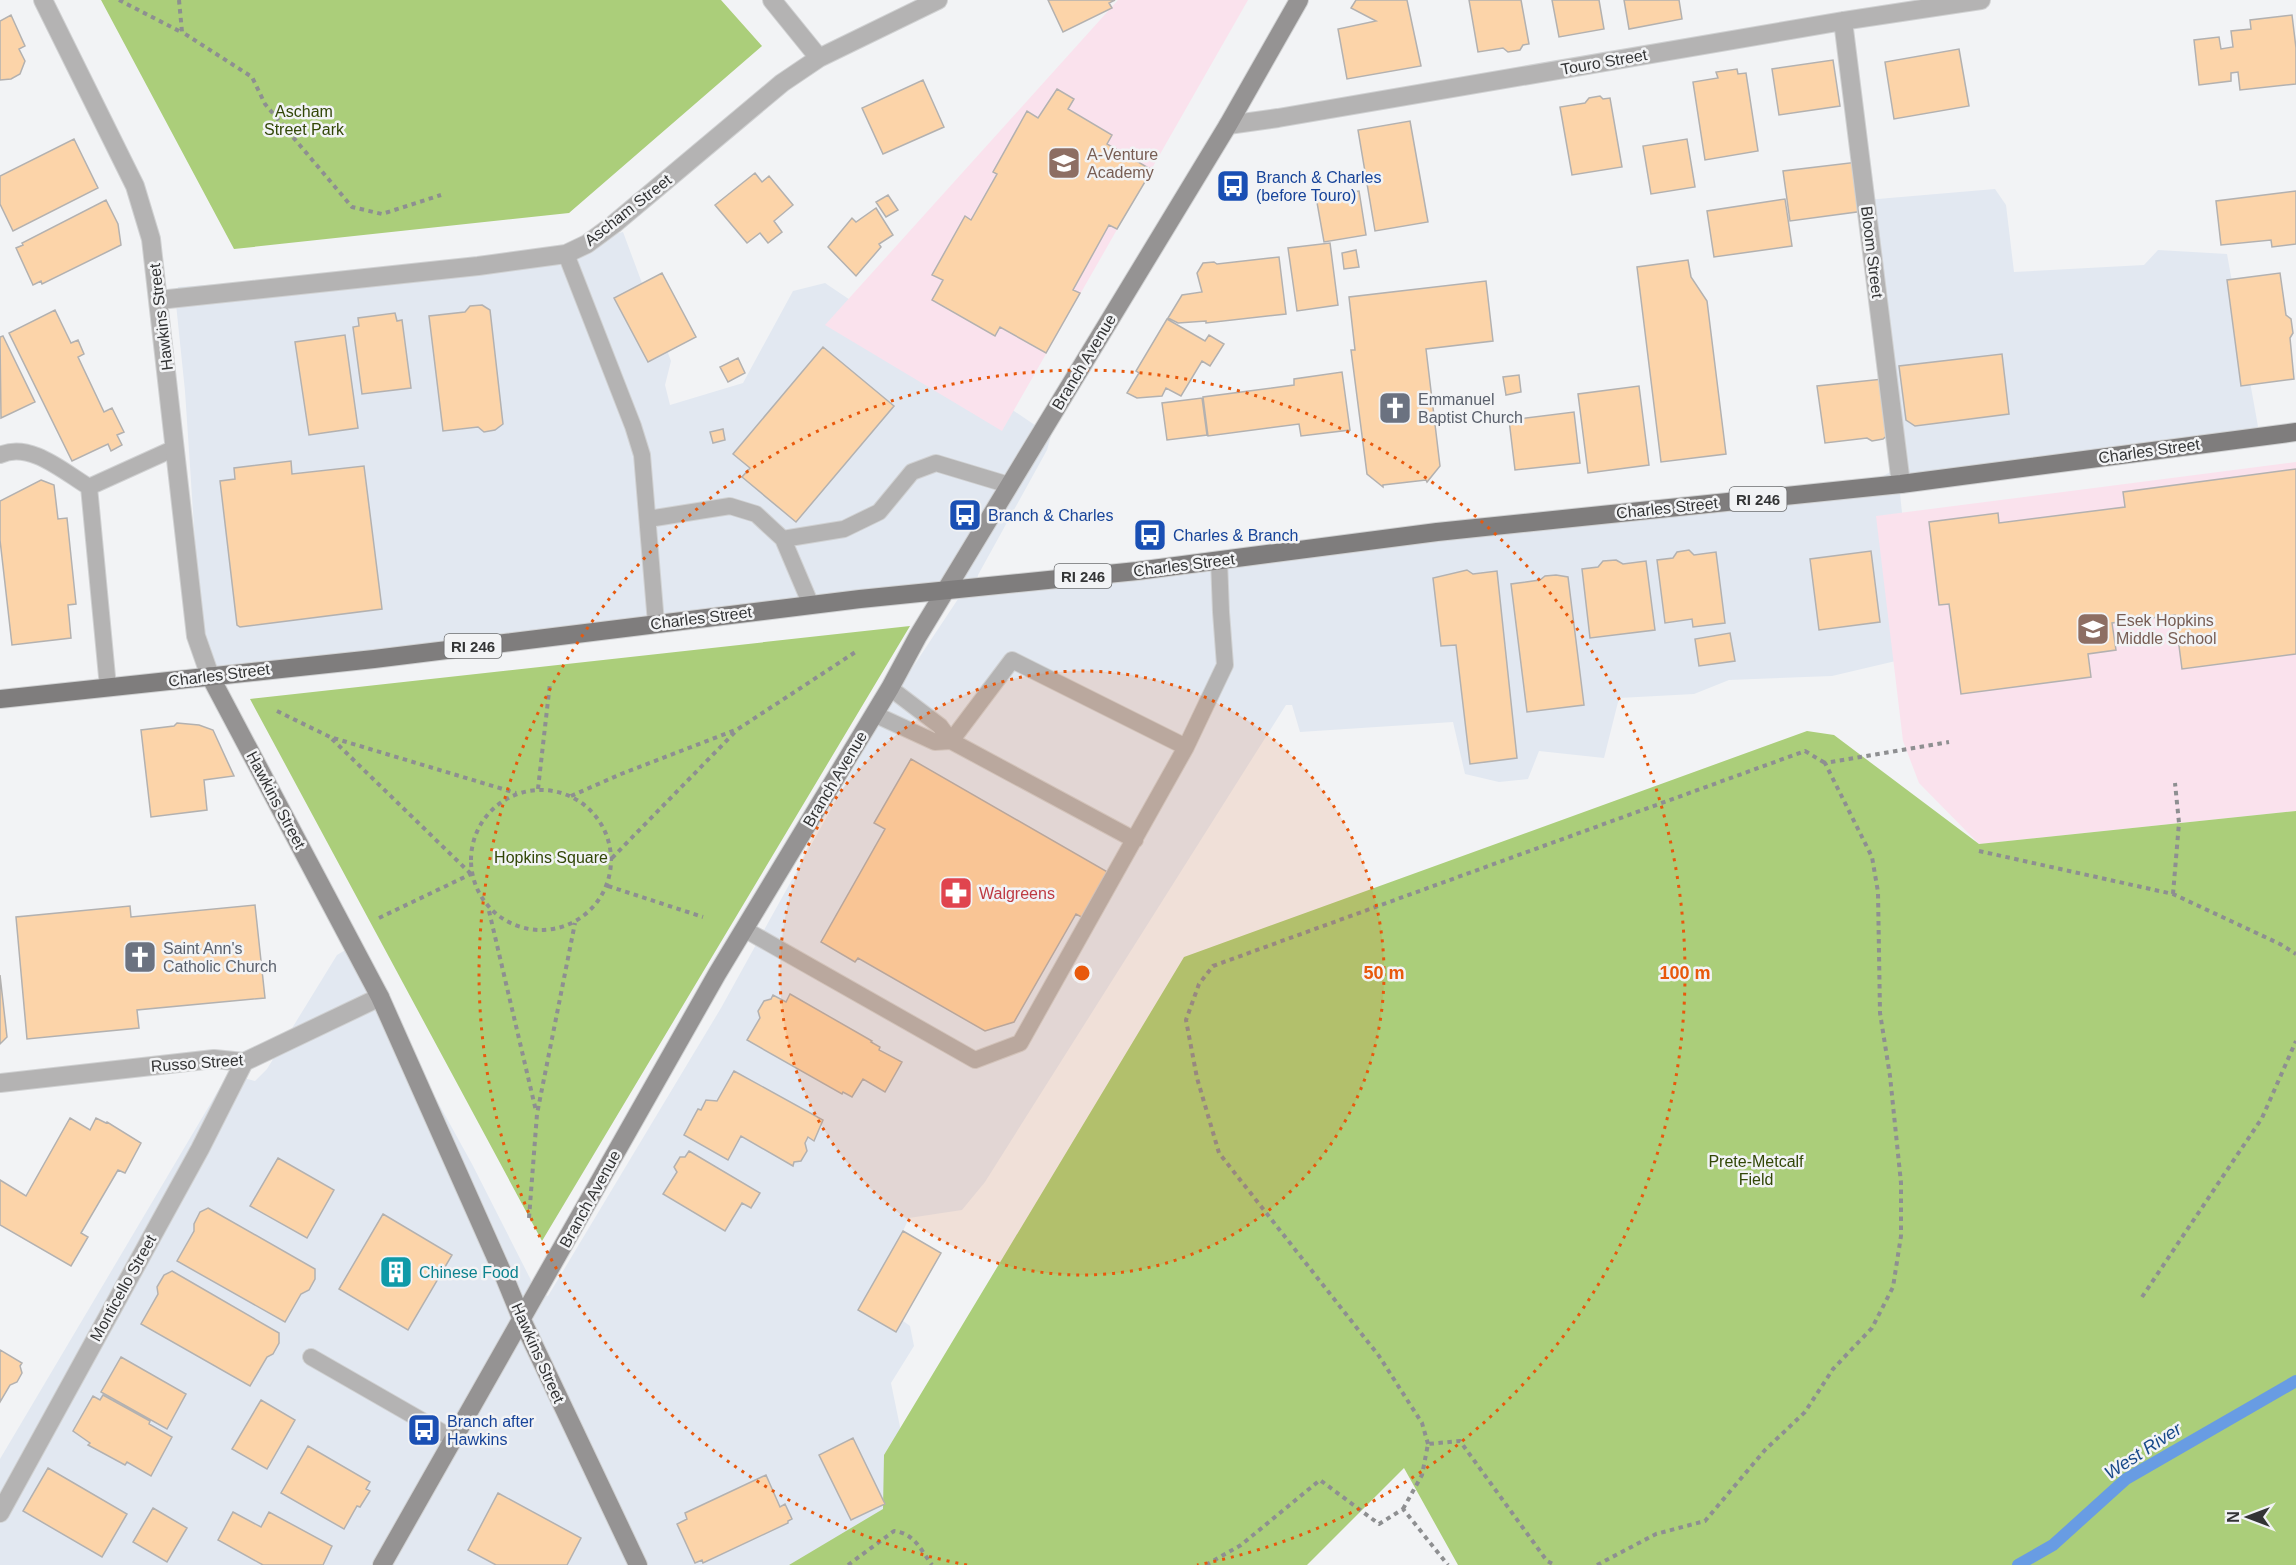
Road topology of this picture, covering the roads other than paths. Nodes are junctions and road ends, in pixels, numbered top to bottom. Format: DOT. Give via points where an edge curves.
graph roads {
  1 [pos="43,0"];
  2 [pos="772,0"];
  3 [pos="938,0"];
  4 [pos="1299,0"];
  5 [pos="1981,0"];
  6 [pos="1843,21"];
  7 [pos="819,58"];
  8 [pos="1228,125"];
  9 [pos="566,254"];
  10 [pos="159,300"];
  11 [pos="2296,432"];
  12 [pos="176,448"];
  13 [pos="0,455"];
  14 [pos="1901,484"];
  15 [pos="1009,485"];
  16 [pos="89,487"];
  17 [pos="648,519"];
  18 [pos="783,539"];
  19 [pos="1219,560"];
  20 [pos="946,590"];
  21 [pos="811,605"];
  22 [pos="656,623"];
  23 [pos="210,676"];
  24 [pos="108,687"];
  25 [pos="890,688"];
  26 [pos="0,699"];
  27 [pos="874,714"];
  28 [pos="951,741"];
  29 [pos="1186,747"];
  30 [pos="1135,840"];
  31 [pos="744,929"];
  32 [pos="380,997"];
  33 [pos="244,1062"];
  34 [pos="0,1083"];
  35 [pos="522,1320"];
  36 [pos="311,1357"];
  37 [pos="454,1438"];
  38 [pos="0,1513"];
  39 [pos="382,1565"];
  40 [pos="638,1565"];
  1 -- 10 [label="street, Hawkins Street" via="135,186 151,239"];
  2 -- 7 [label="street"];
  3 -- 7 [label="street, Ascham Street"];
  4 -- 8 [label="main road, Branch Avenue"];
  5 -- 6 [label="street, Touro Street"];
  6 -- 8 [label="street, Touro Street"];
  6 -- 14 [label="street, Bloom Street"];
  7 -- 9 [label="street, Ascham Street" via="782,83 614,224"];
  8 -- 15 [label="main road, Branch Avenue"];
  9 -- 10 [label="street, Ascham Street"];
  9 -- 17 [label="lane" via="642,455"];
  10 -- 12 [label="street, Hawkins Street"];
  11 -- 14 [label="main road, Charles Street / RI 246"];
  12 -- 16 [label="lane"];
  12 -- 23 [label="street, Hawkins Street" via="196,636"];
  13 -- 16 [label="lane" via="8,451 31,453"];
  14 -- 19 [label="main road, Charles Street / RI 246" via="1437,532"];
  15 -- 18 [label="lane" via="936,463 912,472 879,512 844,529"];
  15 -- 20 [label="main road, Branch Avenue"];
  16 -- 24 [label="lane"];
  17 -- 18 [label="lane" via="730,506 756,514"];
  17 -- 22 [label="lane"];
  18 -- 21 [label="lane"];
  19 -- 20 [label="main road, Charles Street / RI 246"];
  19 -- 29 [label="lane" via="1225,665"];
  20 -- 21 [label="main road, Charles Street / RI 246"];
  20 -- 25 [label="main road, Branch Avenue"];
  21 -- 22 [label="main road, Charles Street / RI 246"];
  22 -- 23 [label="main road, Charles Street / RI 246"];
  23 -- 24 [label="main road, Charles Street / RI 246"];
  23 -- 32 [label="main road, Hawkins Street"];
  24 -- 26 [label="main road, Charles Street / RI 246"];
  25 -- 27 [label="main road, Branch Avenue"];
  25 -- 28 [label="lane" via="940,726"];
  27 -- 28 [label="lane" via="935,742"];
  27 -- 31 [label="main road, Branch Avenue"];
  28 -- 29 [label="lane" via="1011,660"];
  28 -- 30 [label="lane"];
  29 -- 30 [label="lane"];
  30 -- 31 [label="lane" via="1020,1043 975,1060"];
  31 -- 35 [label="main road, Branch Avenue"];
  32 -- 33 [label="street, Russo Street"];
  32 -- 35 [label="main road, Hawkins Street"];
  33 -- 34 [label="street, Russo Street" via="214,1059"];
  33 -- 38 [label="street, Monticello Street"];
  35 -- 37 [label="main road, Branch Avenue"];
  35 -- 40 [label="main road, Hawkins Street"];
  36 -- 37 [label="lane"];
  37 -- 39 [label="main road, Branch Avenue"];
}
